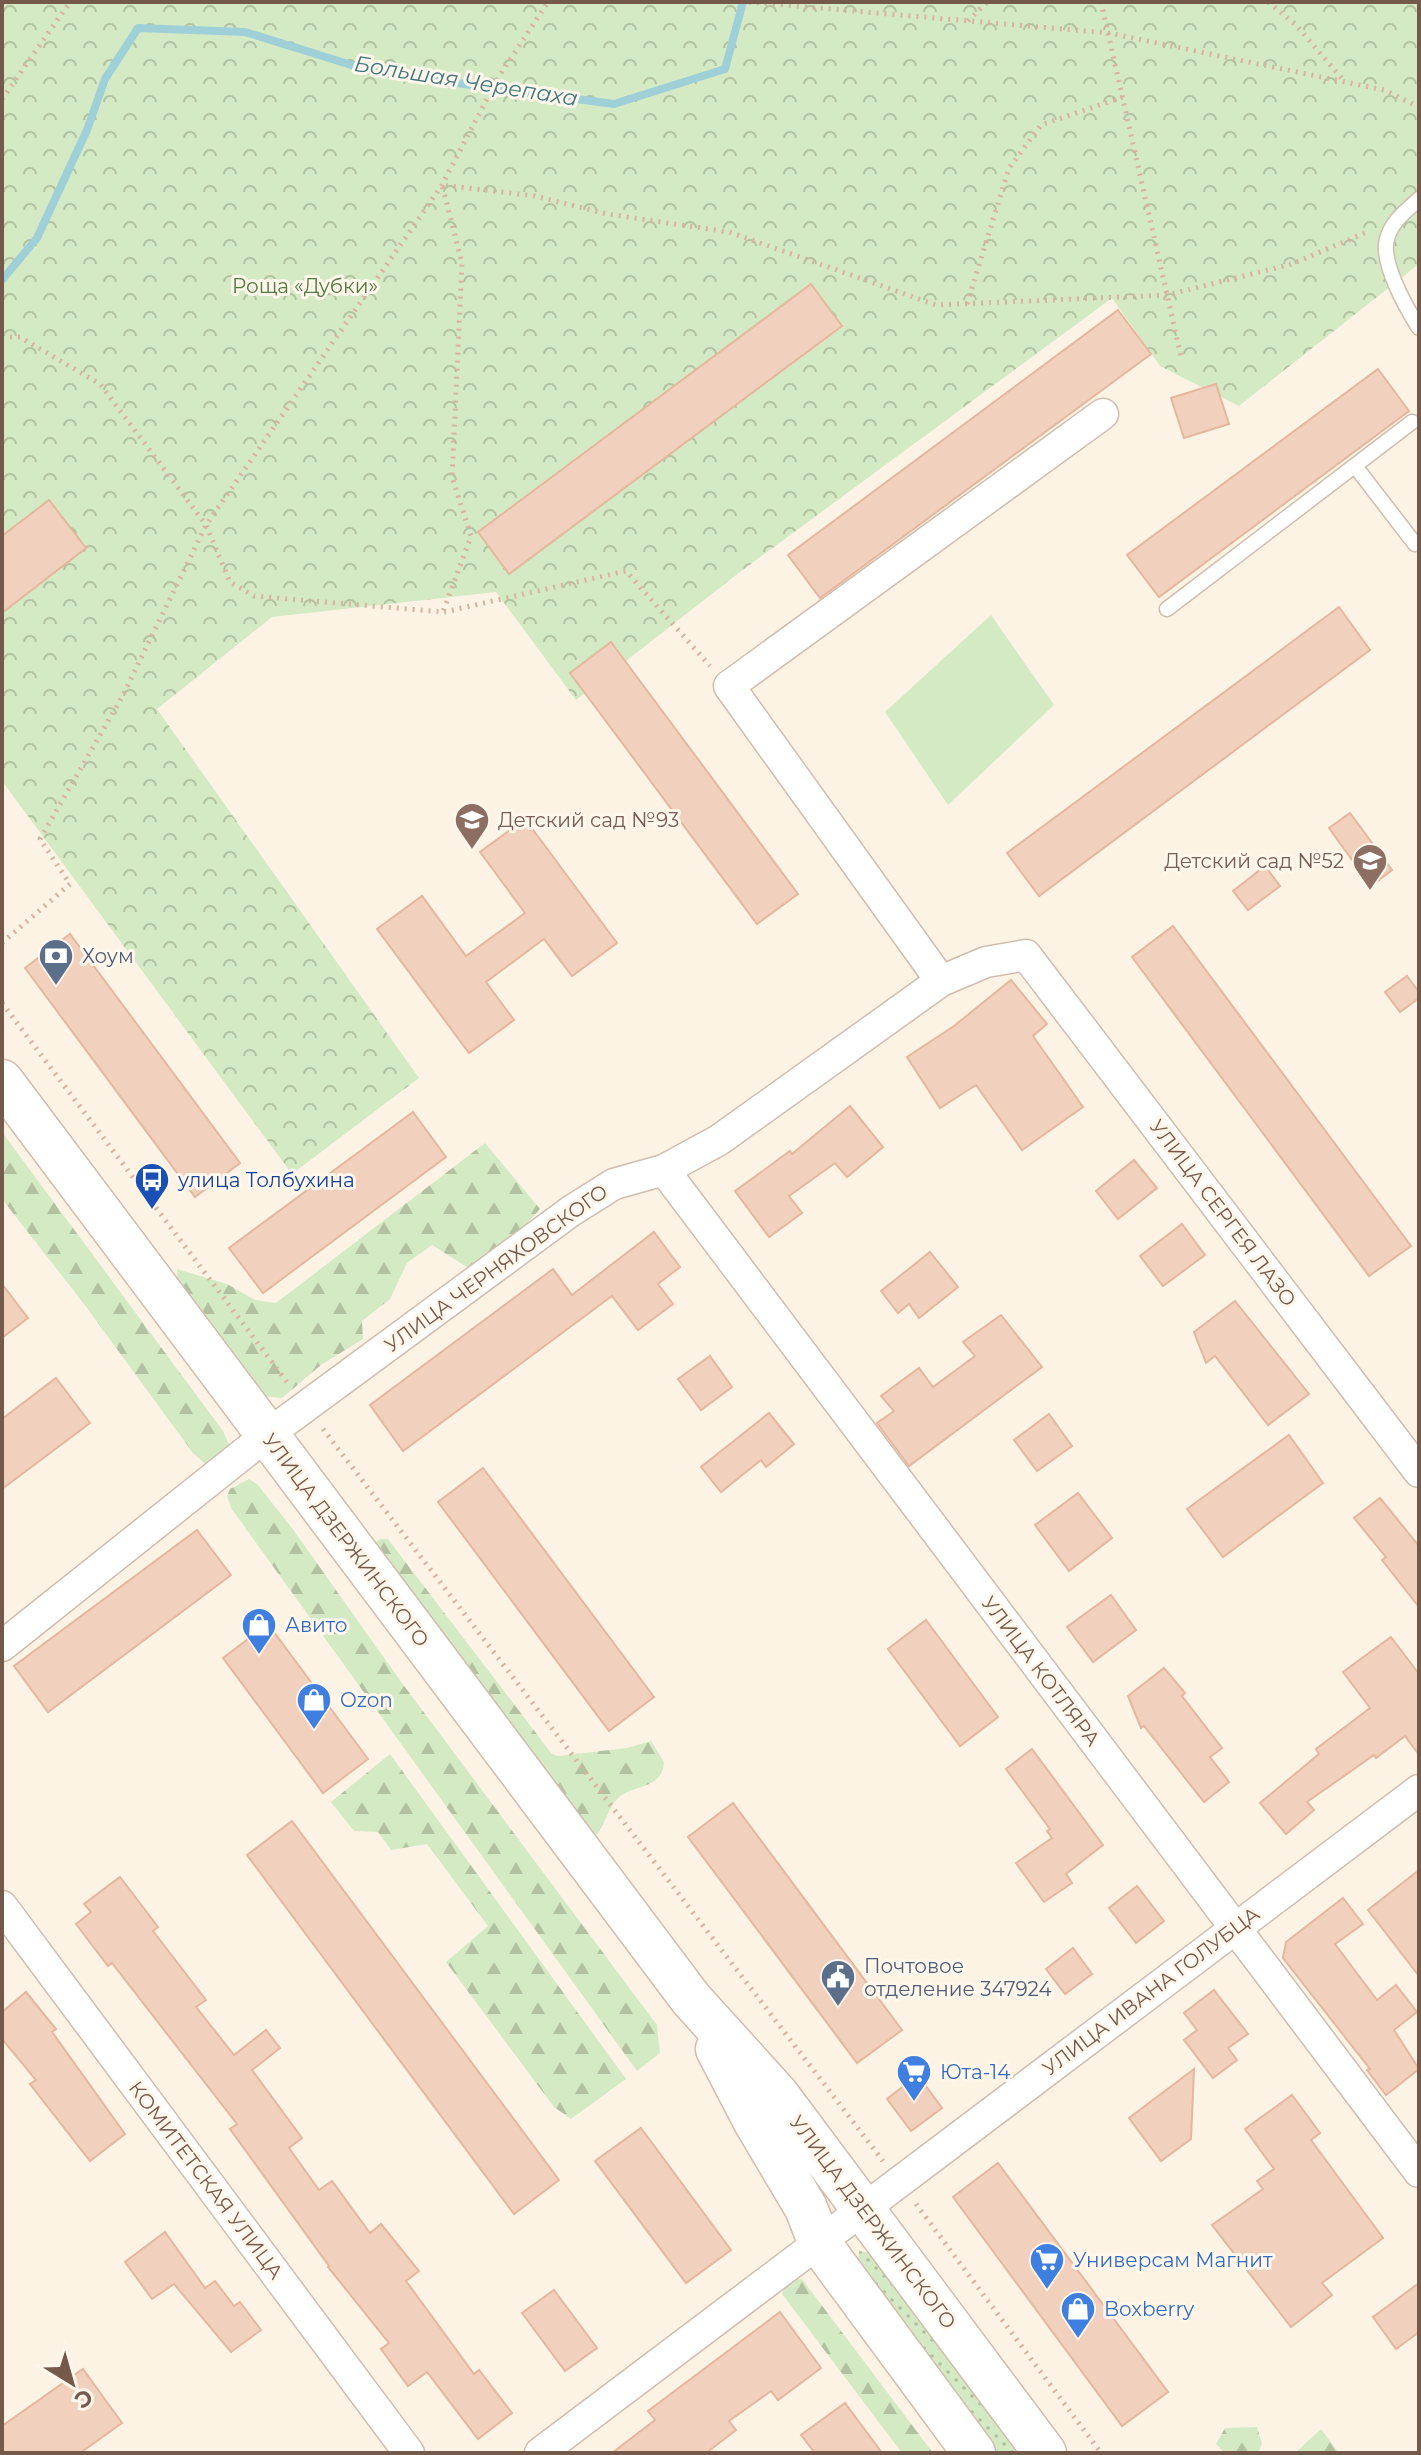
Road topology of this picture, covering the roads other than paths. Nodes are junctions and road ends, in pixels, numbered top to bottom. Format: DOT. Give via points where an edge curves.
graph roads {
  1 [pos="1419,199"];
  2 [pos="1419,328"];
  3 [pos="1103,414"];
  4 [pos="1412,422"];
  5 [pos="1355,466"];
  6 [pos="1419,542"];
  7 [pos="1167,609"];
  8 [pos="1026,955"];
  9 [pos="941,981"];
  10 [pos="3,1086"];
  11 [pos="664,1170"];
  12 [pos="267,1435"];
  13 [pos="1418,1469"];
  14 [pos="2,1646"];
  15 [pos="1419,1790"];
  16 [pos="2,1906"];
  17 [pos="1235,1928"];
  18 [pos="691,1999"];
  19 [pos="1419,2172"];
  20 [pos="865,2210"];
  21 [pos="820,2244"];
  22 [pos="409,2453"];
  23 [pos="540,2453"];
  24 [pos="974,2453"];
  25 [pos="1045,2453"];
  1 -- 2 [label="lane" via="1386,240 1400,297"];
  3 -- 9 [label="street" via="729,686"];
  4 -- 5 [label="lane"];
  5 -- 6 [label="lane" via="1415,544"];
  5 -- 7 [label="lane"];
  8 -- 9 [label="street, УЛИЦА ЧЕРНЯХОВСКОГО" via="986,962"];
  8 -- 13 [label="street, УЛИЦА СЕРГЕЯ ЛАЗО"];
  9 -- 11 [label="street, УЛИЦА ЧЕРНЯХОВСКОГО" via="719,1140"];
  10 -- 12 [label="main road, УЛИЦА ДЗЕРЖИНСКОГО"];
  11 -- 12 [label="street, УЛИЦА ЧЕРНЯХОВСКОГО" via="614,1184 571,1211"];
  11 -- 17 [label="street, УЛИЦА КОТЛЯРА"];
  12 -- 14 [label="street, УЛИЦА ЧЕРНЯХОВСКОГО"];
  12 -- 18 [label="main road, УЛИЦА ДЗЕРЖИНСКОГО"];
  15 -- 17 [label="street, УЛИЦА ИВАНА ГОЛУБЦА"];
  16 -- 22 [label="street, КОМИТЕТСКАЯ УЛИЦА"];
  17 -- 19 [label="street, УЛИЦА КОТЛЯРА"];
  17 -- 20 [label="street, УЛИЦА ИВАНА ГОЛУБЦА"];
  18 -- 20 [label="main road, УЛИЦА ДЗЕРЖИНСКОГО" via="777,2094"];
  18 -- 21 [label="main road, УЛИЦА ДЗЕРЖИНСКОГО" via="806,2208"];
  20 -- 21 [label="street, УЛИЦА ИВАНА ГОЛУБЦА"];
  20 -- 25 [label="main road, УЛИЦА ДЗЕРЖИНСКОГО"];
  21 -- 23 [label="street, УЛИЦА ИВАНА ГОЛУБЦА"];
  21 -- 24 [label="main road, УЛИЦА ДЗЕРЖИНСКОГО"];
}
